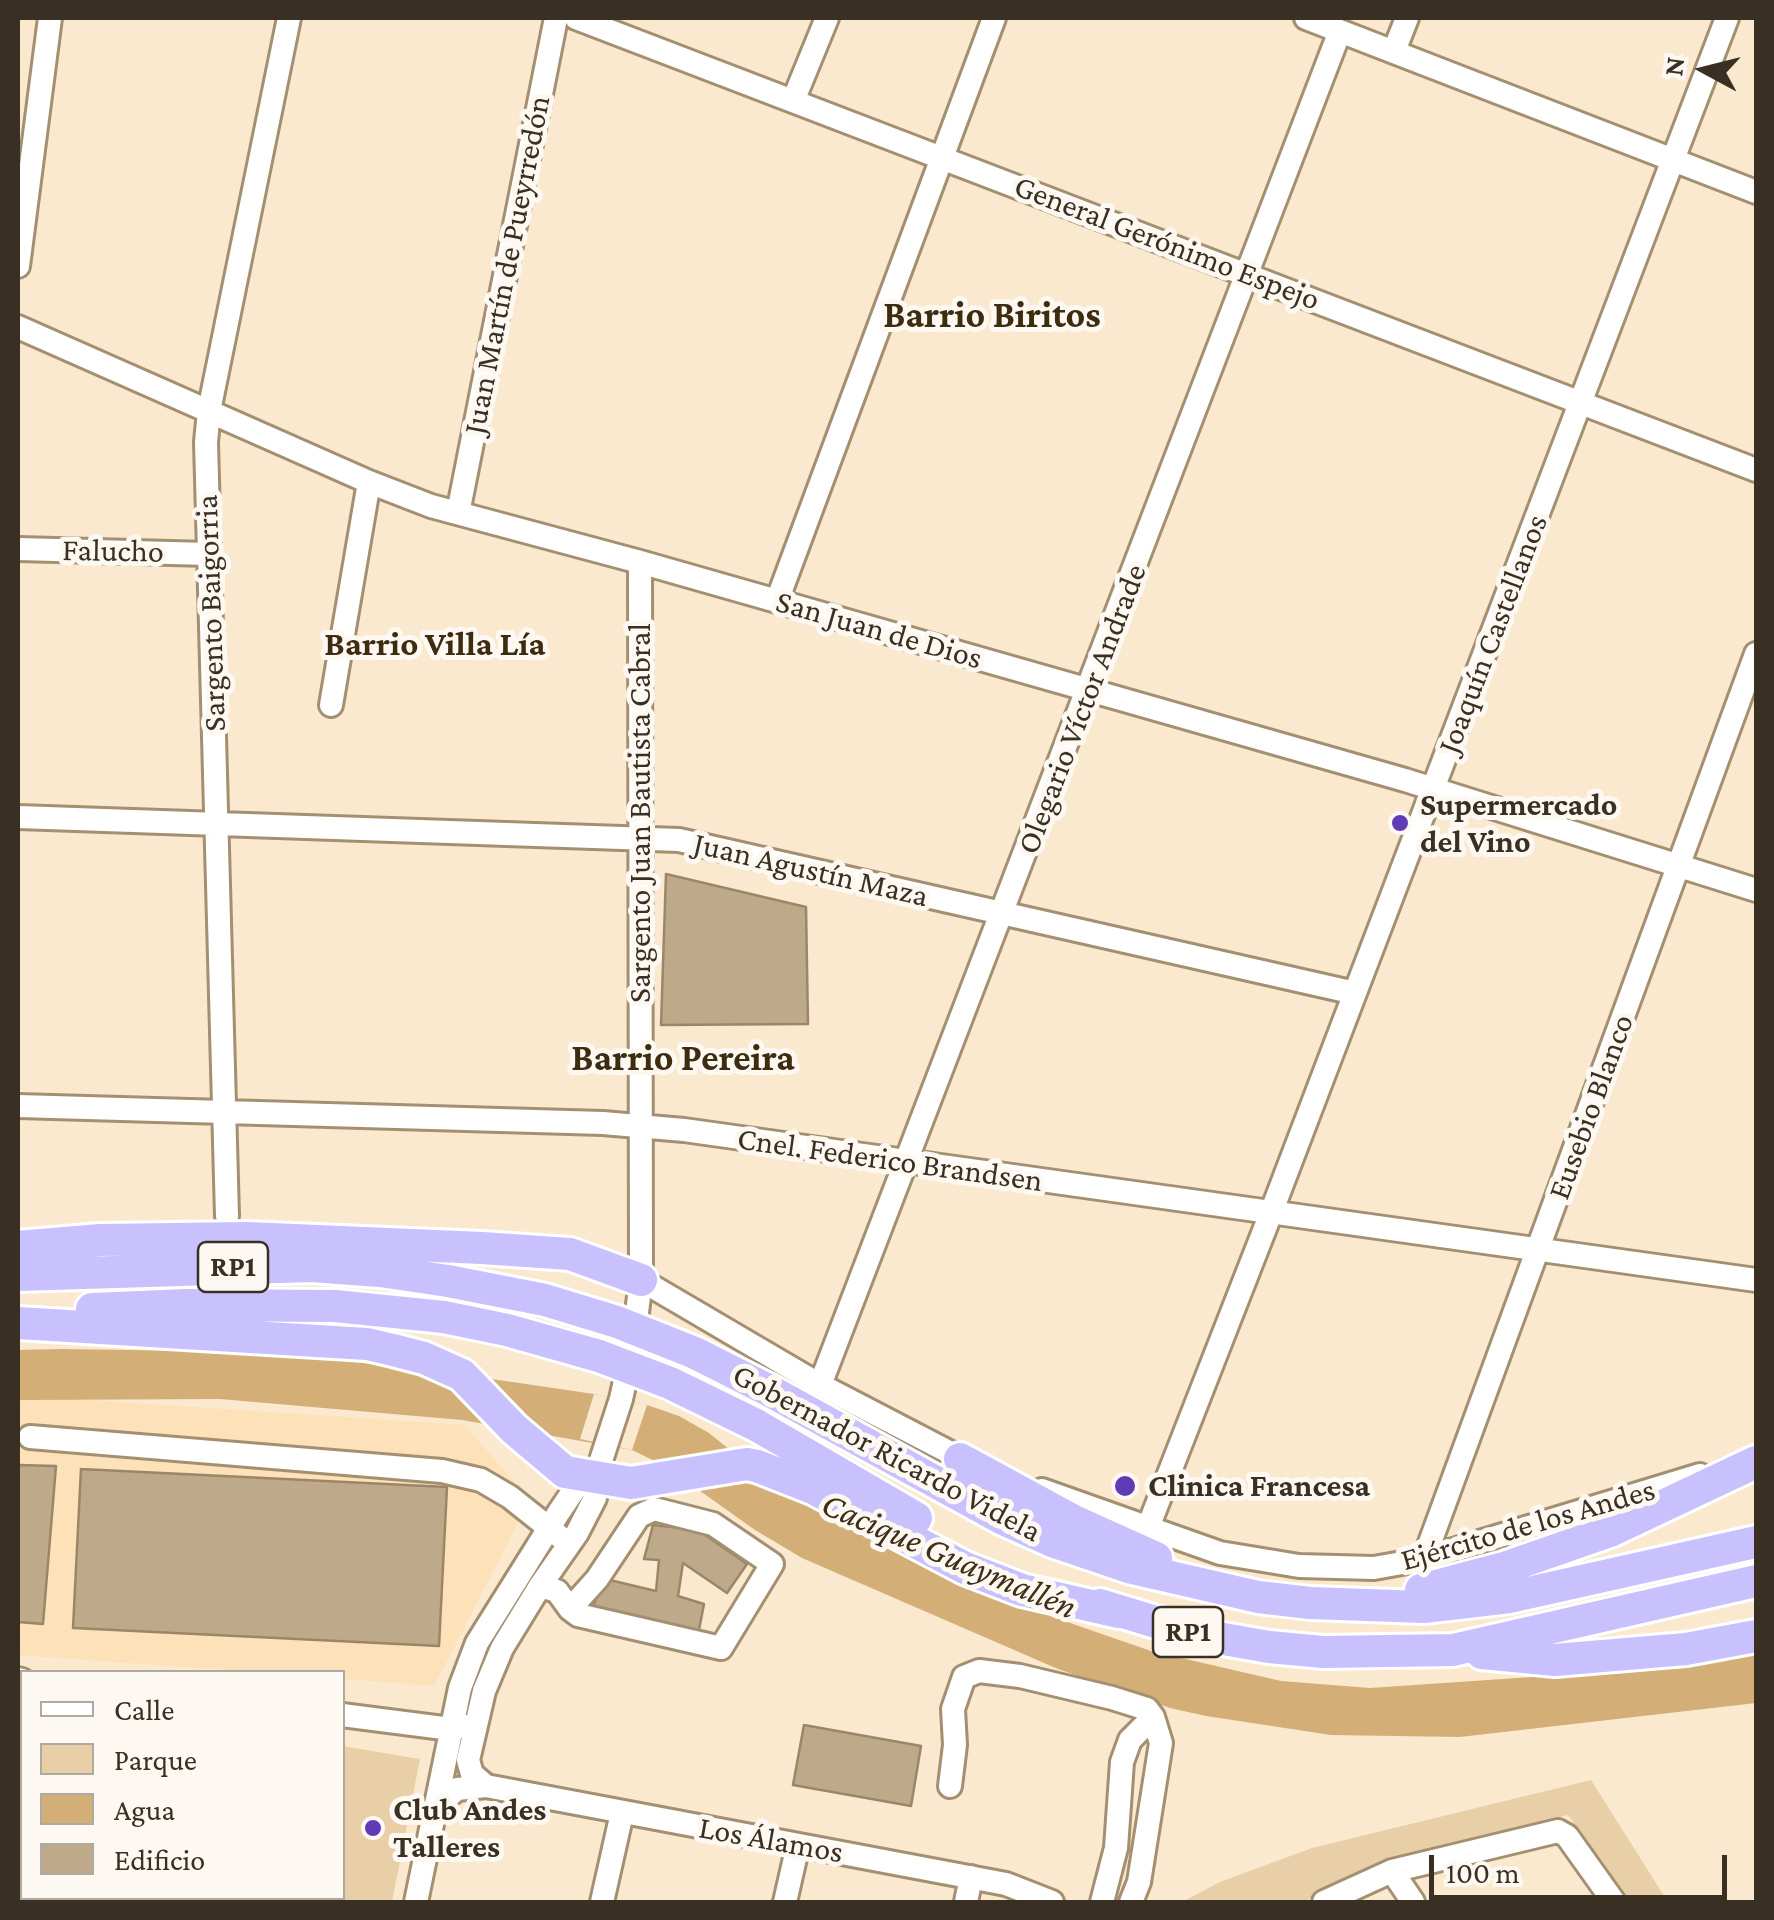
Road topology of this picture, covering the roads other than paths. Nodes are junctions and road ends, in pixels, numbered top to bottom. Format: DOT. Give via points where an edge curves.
graph roads {
  1 [pos="50,18"];
  2 [pos="289,18"];
  3 [pos="556,18"];
  4 [pos="576,18"];
  5 [pos="827,18"];
  6 [pos="994,18"];
  7 [pos="1306,18"];
  8 [pos="1406,18"];
  9 [pos="1726,18"];
  10 [pos="1340,31"];
  11 [pos="1394,51"];
  12 [pos="793,101"];
  13 [pos="942,158"];
  14 [pos="1672,159"];
  15 [pos="1756,192"];
  16 [pos="18,266"];
  17 [pos="1249,273"];
  18 [pos="18,327"];
  19 [pos="1580,402"];
  20 [pos="209,412"];
  21 [pos="1756,470"];
  22 [pos="369,482"];
  23 [pos="458,513"];
  24 [pos="18,549"];
  25 [pos="209,554"];
  26 [pos="640,562"];
  27 [pos="777,602"];
  28 [pos="1756,654"];
  29 [pos="1090,690"];
  30 [pos="330,705"];
  31 [pos="1433,790"];
  32 [pos="18,818"];
  33 [pos="217,824"];
  34 [pos="641,836"];
  35 [pos="1678,866"];
  36 [pos="1756,890"];
  37 [pos="1004,913"];
  38 [pos="1355,993"];
  39 [pos="18,1106"];
  40 [pos="224,1112"];
  41 [pos="641,1126"];
  42 [pos="907,1164"];
  43 [pos="1271,1213"];
  44 [pos="226,1216"];
  45 [pos="18,1247"];
  46 [pos="1539,1251"];
  47 [pos="18,1274"];
  48 [pos="641,1280"];
  49 [pos="1756,1280"];
  50 [pos="18,1313"];
  51 [pos="18,1323"];
  52 [pos="820,1385"];
  53 [pos="30,1436"];
  54 [pos="960,1458"];
  55 [pos="1756,1460"];
  56 [pos="595,1479"];
  57 [pos="549,1528"];
  58 [pos="1146,1530"];
  59 [pos="573,1539"];
  60 [pos="1756,1542"];
  61 [pos="612,1558"];
  62 [pos="1424,1559"];
  63 [pos="1756,1580"];
  64 [pos="540,1586"];
  65 [pos="1258,1597"];
  66 [pos="1362,1606"];
  67 [pos="570,1609"];
  68 [pos="1118,1612"];
  69 [pos="1756,1636"];
  70 [pos="1452,1650"];
  71 [pos="477,1712"];
  72 [pos="345,1715"];
  73 [pos="1153,1717"];
  74 [pos="451,1728"];
  75 [pos="486,1786"];
  76 [pos="950,1786"];
  77 [pos="439,1804"];
  78 [pos="622,1812"];
  79 [pos="798,1845"];
  80 [pos="1392,1871"];
  81 [pos="971,1877"];
  82 [pos="416,1902"];
  83 [pos="602,1902"];
  84 [pos="785,1902"];
  85 [pos="966,1902"];
  86 [pos="1052,1902"];
  87 [pos="1102,1902"];
  88 [pos="1131,1902"];
  89 [pos="1324,1902"];
  90 [pos="1413,1902"];
  91 [pos="1614,1902"];
  1 -- 16 [label="street"];
  2 -- 20 [label="street, Sargento Baigorria"];
  3 -- 23 [label="street, Juan Martín de Pueyrredón"];
  4 -- 12 [label="street, General Gerónimo Espejo"];
  5 -- 12 [label="street"];
  6 -- 13 [label="street"];
  7 -- 10 [label="street"];
  8 -- 11 [label="street"];
  9 -- 14 [label="street, Joaquín Castellanos"];
  10 -- 11 [label="street"];
  10 -- 17 [label="street, Olegario Víctor Andrade"];
  11 -- 14 [label="street"];
  12 -- 13 [label="street, General Gerónimo Espejo"];
  13 -- 17 [label="street, General Gerónimo Espejo"];
  13 -- 27 [label="street"];
  14 -- 15 [label="street"];
  14 -- 19 [label="street, Joaquín Castellanos"];
  17 -- 19 [label="street, General Gerónimo Espejo"];
  17 -- 29 [label="street, Olegario Víctor Andrade"];
  18 -- 20 [label="street, San Juan de Dios"];
  19 -- 21 [label="street, General Gerónimo Espejo"];
  19 -- 31 [label="street, Joaquín Castellanos"];
  20 -- 22 [label="street, San Juan de Dios"];
  20 -- 25 [label="street, Sargento Baigorria"];
  22 -- 23 [label="street, San Juan de Dios"];
  22 -- 30 [label="street"];
  23 -- 26 [label="street, San Juan de Dios"];
  24 -- 25 [label="street, Falucho"];
  25 -- 33 [label="street, Sargento Baigorria"];
  26 -- 27 [label="street, San Juan de Dios"];
  26 -- 34 [label="street, Sargento Juan Bautista Cabral"];
  27 -- 29 [label="street, San Juan de Dios"];
  28 -- 35 [label="street, Eusebio Blanco"];
  29 -- 31 [label="street, San Juan de Dios"];
  29 -- 37 [label="street, Olegario Víctor Andrade"];
  31 -- 35 [label="street, San Juan de Dios"];
  31 -- 38 [label="street, Joaquín Castellanos"];
  32 -- 33 [label="street, Juan Agustín Maza"];
  33 -- 34 [label="street, Juan Agustín Maza"];
  33 -- 40 [label="street, Sargento Baigorria"];
  34 -- 37 [label="street, Juan Agustín Maza"];
  34 -- 41 [label="street, Sargento Juan Bautista Cabral"];
  35 -- 36 [label="street, San Juan de Dios"];
  35 -- 46 [label="street, Eusebio Blanco"];
  37 -- 38 [label="street, Juan Agustín Maza"];
  37 -- 42 [label="street, Olegario Víctor Andrade"];
  38 -- 43 [label="street, Joaquín Castellanos"];
  39 -- 40 [label="street, Cnel. Federico Brandsen"];
  40 -- 41 [label="street, Cnel. Federico Brandsen"];
  40 -- 44 [label="street, Sargento Baigorria"];
  41 -- 42 [label="street, Cnel. Federico Brandsen"];
  41 -- 48 [label="street, Sargento Juan Bautista Cabral"];
  42 -- 43 [label="street, Cnel. Federico Brandsen"];
  42 -- 52 [label="street, Olegario Víctor Andrade"];
  43 -- 46 [label="street, Cnel. Federico Brandsen"];
  43 -- 58 [label="street, Joaquín Castellanos"];
  45 -- 48 [label="highway" via="247,1238 482,1248 570,1254"];
  46 -- 49 [label="street, Cnel. Federico Brandsen"];
  46 -- 62 [label="street, Eusebio Blanco"];
  47 -- 65 [label="highway, Gobernador Ricardo Videla / RP1, bridge" via="312,1266 530,1297 695,1352 1040,1536 1132,1568"];
  48 -- 52 [label="street, Ejército de los Andes"];
  48 -- 56 [label="street, Sargento Juan Bautista Cabral" via="634,1345"];
  50 -- 68 [label="highway, Gobernador Ricardo Videla / RP1, bridge" via="335,1306 507,1330 670,1382 980,1554"];
  51 -- 56 [label="highway" via="367,1344 424,1358 462,1375 555,1465"];
  52 -- 54 [label="street, Ejército de los Andes"];
  53 -- 57 [label="street" via="442,1471 481,1480"];
  54 -- 58 [label="street, Ejército de los Andes"];
  54 -- 65 [label="highway" via="1074,1521"];
  55 -- 62 [label="street, Ejército de los Andes"];
  55 -- 66 [label="highway" via="1610,1531"];
  56 -- 57 [label="street" via="576,1488"];
  56 -- 59 [label="street, Sargento Juan Bautista Cabral" via="595,1498"];
  56 -- 68 [label="highway" via="632,1483 747,1464 791,1477 966,1568 1022,1590"];
  57 -- 59 [label="street"];
  57 -- 74 [label="street" via="477,1643"];
  58 -- 62 [label="street, Ejército de los Andes" via="1220,1553 1300,1566 1374,1568"];
  59 -- 61 [label="street"];
  59 -- 64 [label="street, Sargento Juan Bautista Cabral"];
  60 -- 66 [label="highway, Gobernador Ricardo Videla / RP1" via="1510,1597"];
  61 -- 67 [label="street"];
  61 -- 67 [label="street" via="639,1516 654,1509 713,1524 772,1564 720,1648"];
  63 -- 70 [label="highway, Gobernador Ricardo Videla / RP1"];
  64 -- 67 [label="street" via="558,1590"];
  64 -- 71 [label="street, Sargento Juan Bautista Cabral" via="502,1648"];
  65 -- 66 [label="highway, Gobernador Ricardo Videla / RP1"];
  68 -- 70 [label="highway, Gobernador Ricardo Videla / RP1" via="1270,1647"];
  69 -- 70 [label="highway" via="1556,1660"];
  71 -- 74 [label="street" via="468,1724"];
  71 -- 75 [label="street, Sargento Juan Bautista Cabral" via="468,1760"];
  72 -- 74 [label="street"];
  73 -- 76 [label="street" via="1147,1708 1112,1698 979,1671 964,1677 953,1709"];
  73 -- 87 [label="street" via="1130,1740 1122,1762 1116,1848"];
  73 -- 88 [label="street" via="1161,1744"];
  74 -- 77 [label="street"];
  75 -- 77 [label="street" via="457,1789"];
  75 -- 78 [label="street, Los Álamos"];
  77 -- 82 [label="street"];
  78 -- 79 [label="street, Los Álamos"];
  78 -- 83 [label="street"];
  79 -- 81 [label="street, Los Álamos"];
  79 -- 84 [label="street"];
  80 -- 89 [label="street"];
  80 -- 90 [label="street"];
  80 -- 91 [label="street" via="1558,1830"];
  81 -- 85 [label="street"];
  81 -- 86 [label="street, Los Álamos"];
}
